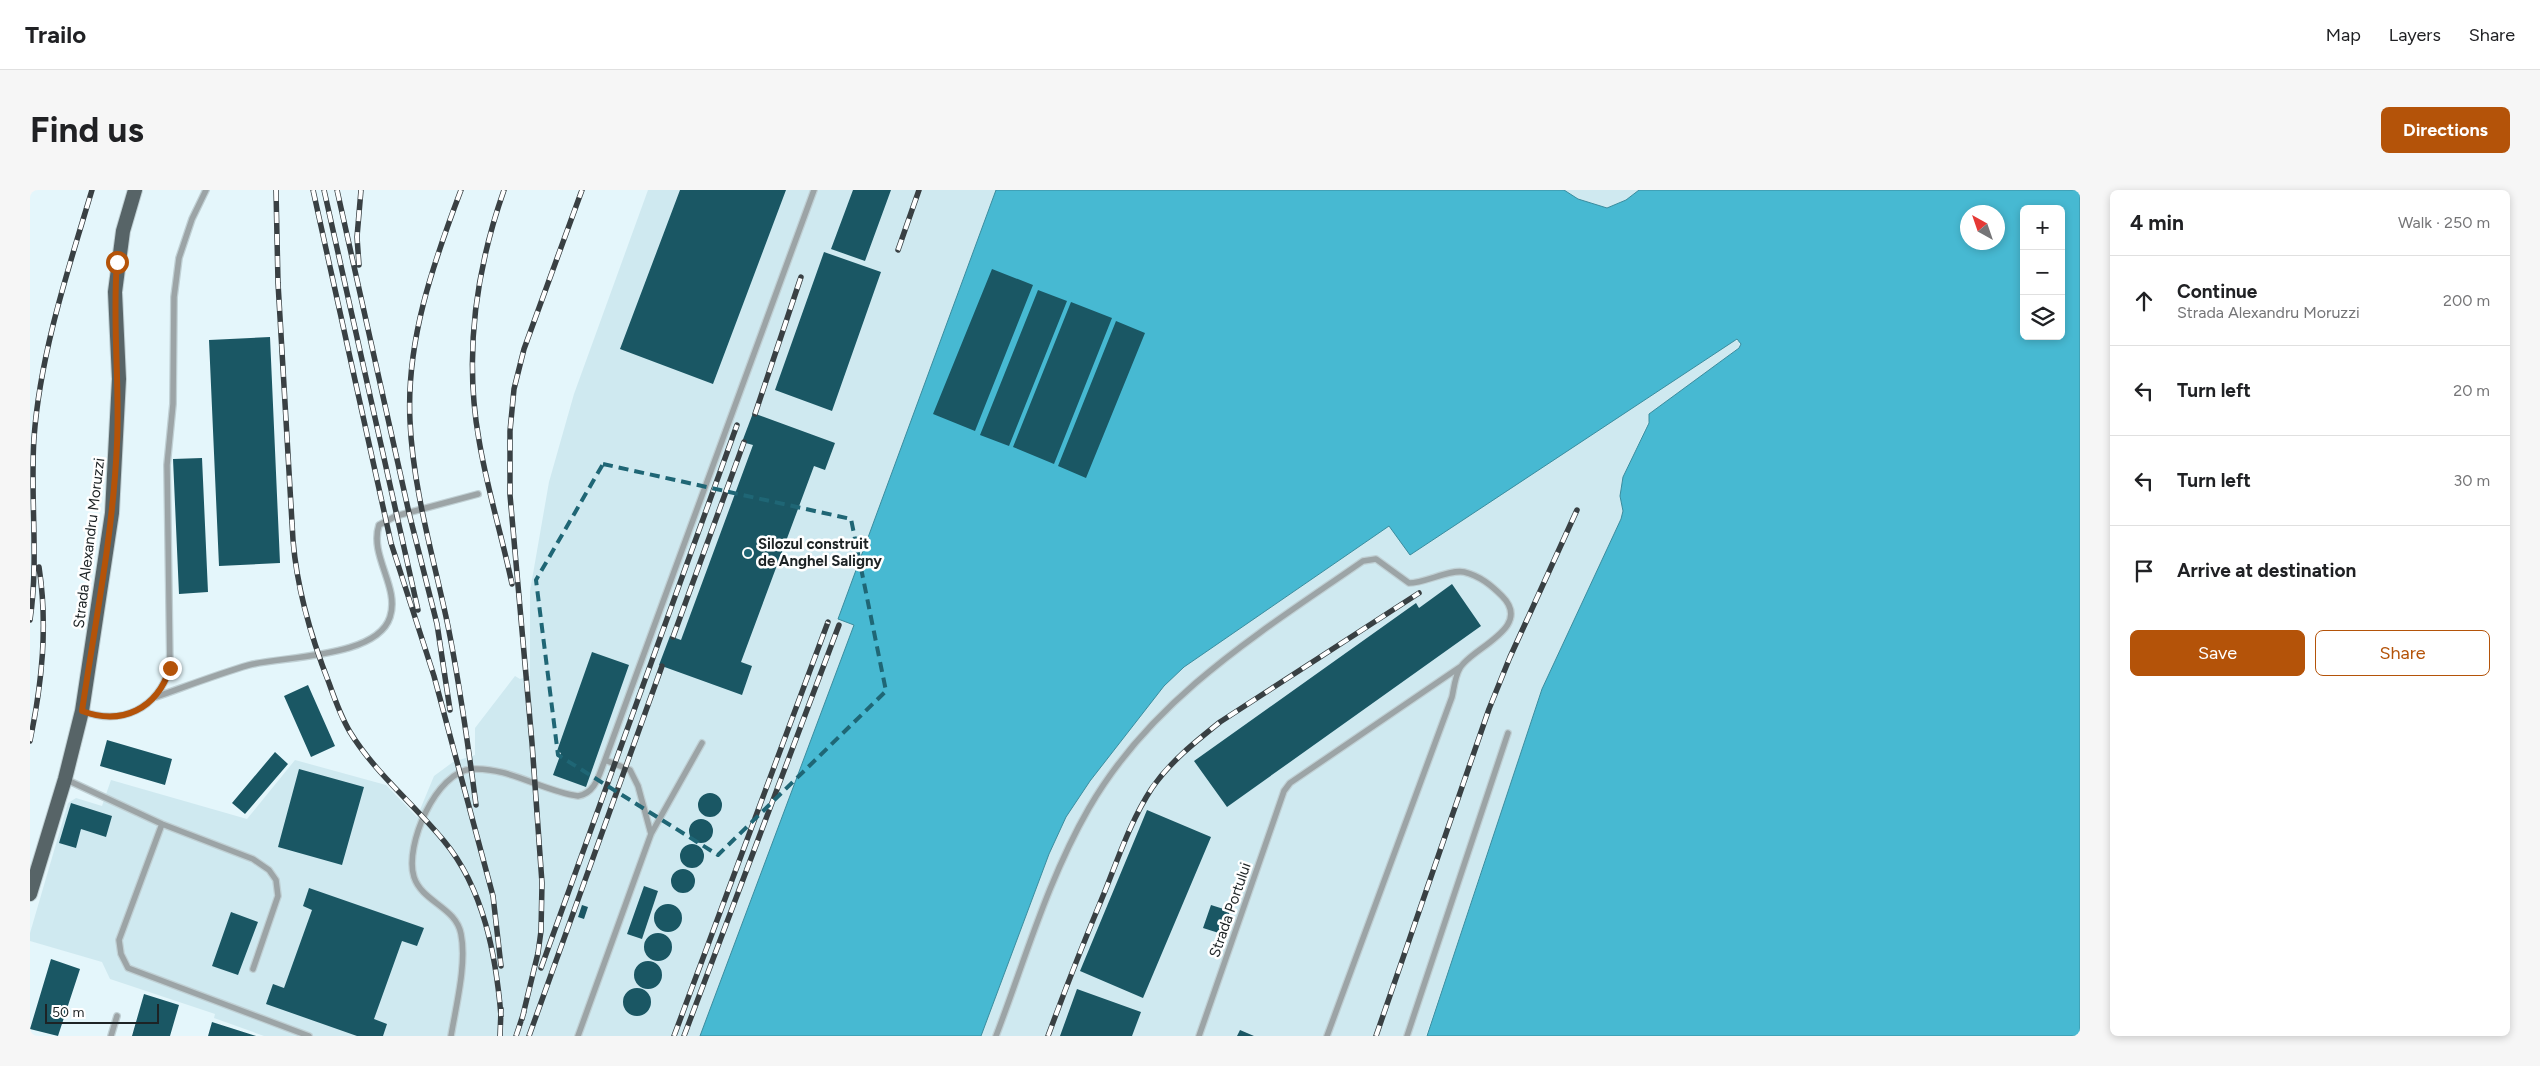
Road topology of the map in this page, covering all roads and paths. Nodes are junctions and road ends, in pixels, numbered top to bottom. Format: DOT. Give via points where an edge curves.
graph roads {
  1 [pos="135,190"];
  2 [pos="206,190"];
  3 [pos="814,190"];
  4 [pos="478,494"];
  5 [pos="1460,667"];
  6 [pos="156,697"];
  7 [pos="82,711"];
  8 [pos="1508,733"];
  9 [pos="702,743"];
  10 [pos="605,760"];
  11 [pos="65,779"];
  12 [pos="162,824"];
  13 [pos="651,834"];
  14 [pos="30,894"];
  15 [pos="254,969"];
  16 [pos="116,1016"];
  17 [pos="111,1036"];
  18 [pos="309,1036"];
  19 [pos="451,1036"];
  20 [pos="578,1036"];
  21 [pos="996,1036"];
  22 [pos="1199,1036"];
  23 [pos="1327,1036"];
  24 [pos="1407,1036"];
  1 -- 7 [label="main road, Strada Alexandru Moruzzi" via="123,231 115,292 118,379 112,513"];
  2 -- 6 [label="lane" via="183,244 175,282 167,465 170,668"];
  3 -- 10 [label="lane"];
  4 -- 6 [label="lane" via="396,516 379,525 376,541 393,606 388,624 373,639 340,649 250,665"];
  5 -- 21 [label="lane" via="1505,629 1510,613 1505,600 1488,582 1463,572 1409,583 1376,559 1363,561 1218,662 1168,706 1125,756 1090,807 1060,864"];
  5 -- 22 [label="lane, Strada Portului" via="1298,776 1284,791"];
  5 -- 23 [label="lane" via="1452,697"];
  6 -- 7 [label="lane" via="144,707 117,717 94,716"];
  7 -- 11 [label="main road, Strada Alexandru Moruzzi"];
  8 -- 24 [label="lane"];
  9 -- 13 [label="lane"];
  10 -- 13 [label="lane" via="630,770 638,786"];
  10 -- 19 [label="lane" via="596,783 584,795 572,795 534,782 472,769 454,775 432,800 421,825 412,865 413,876 423,893 451,916 461,931 462,952"];
  11 -- 12 [label="lane"];
  11 -- 14 [label="main road, Strada Alexandru Moruzzi"];
  12 -- 15 [label="lane" via="253,859 269,870 276,880 278,896"];
  12 -- 18 [label="lane" via="119,940 128,968"];
  13 -- 20 [label="lane"];
  16 -- 17 [label="lane"];
}
